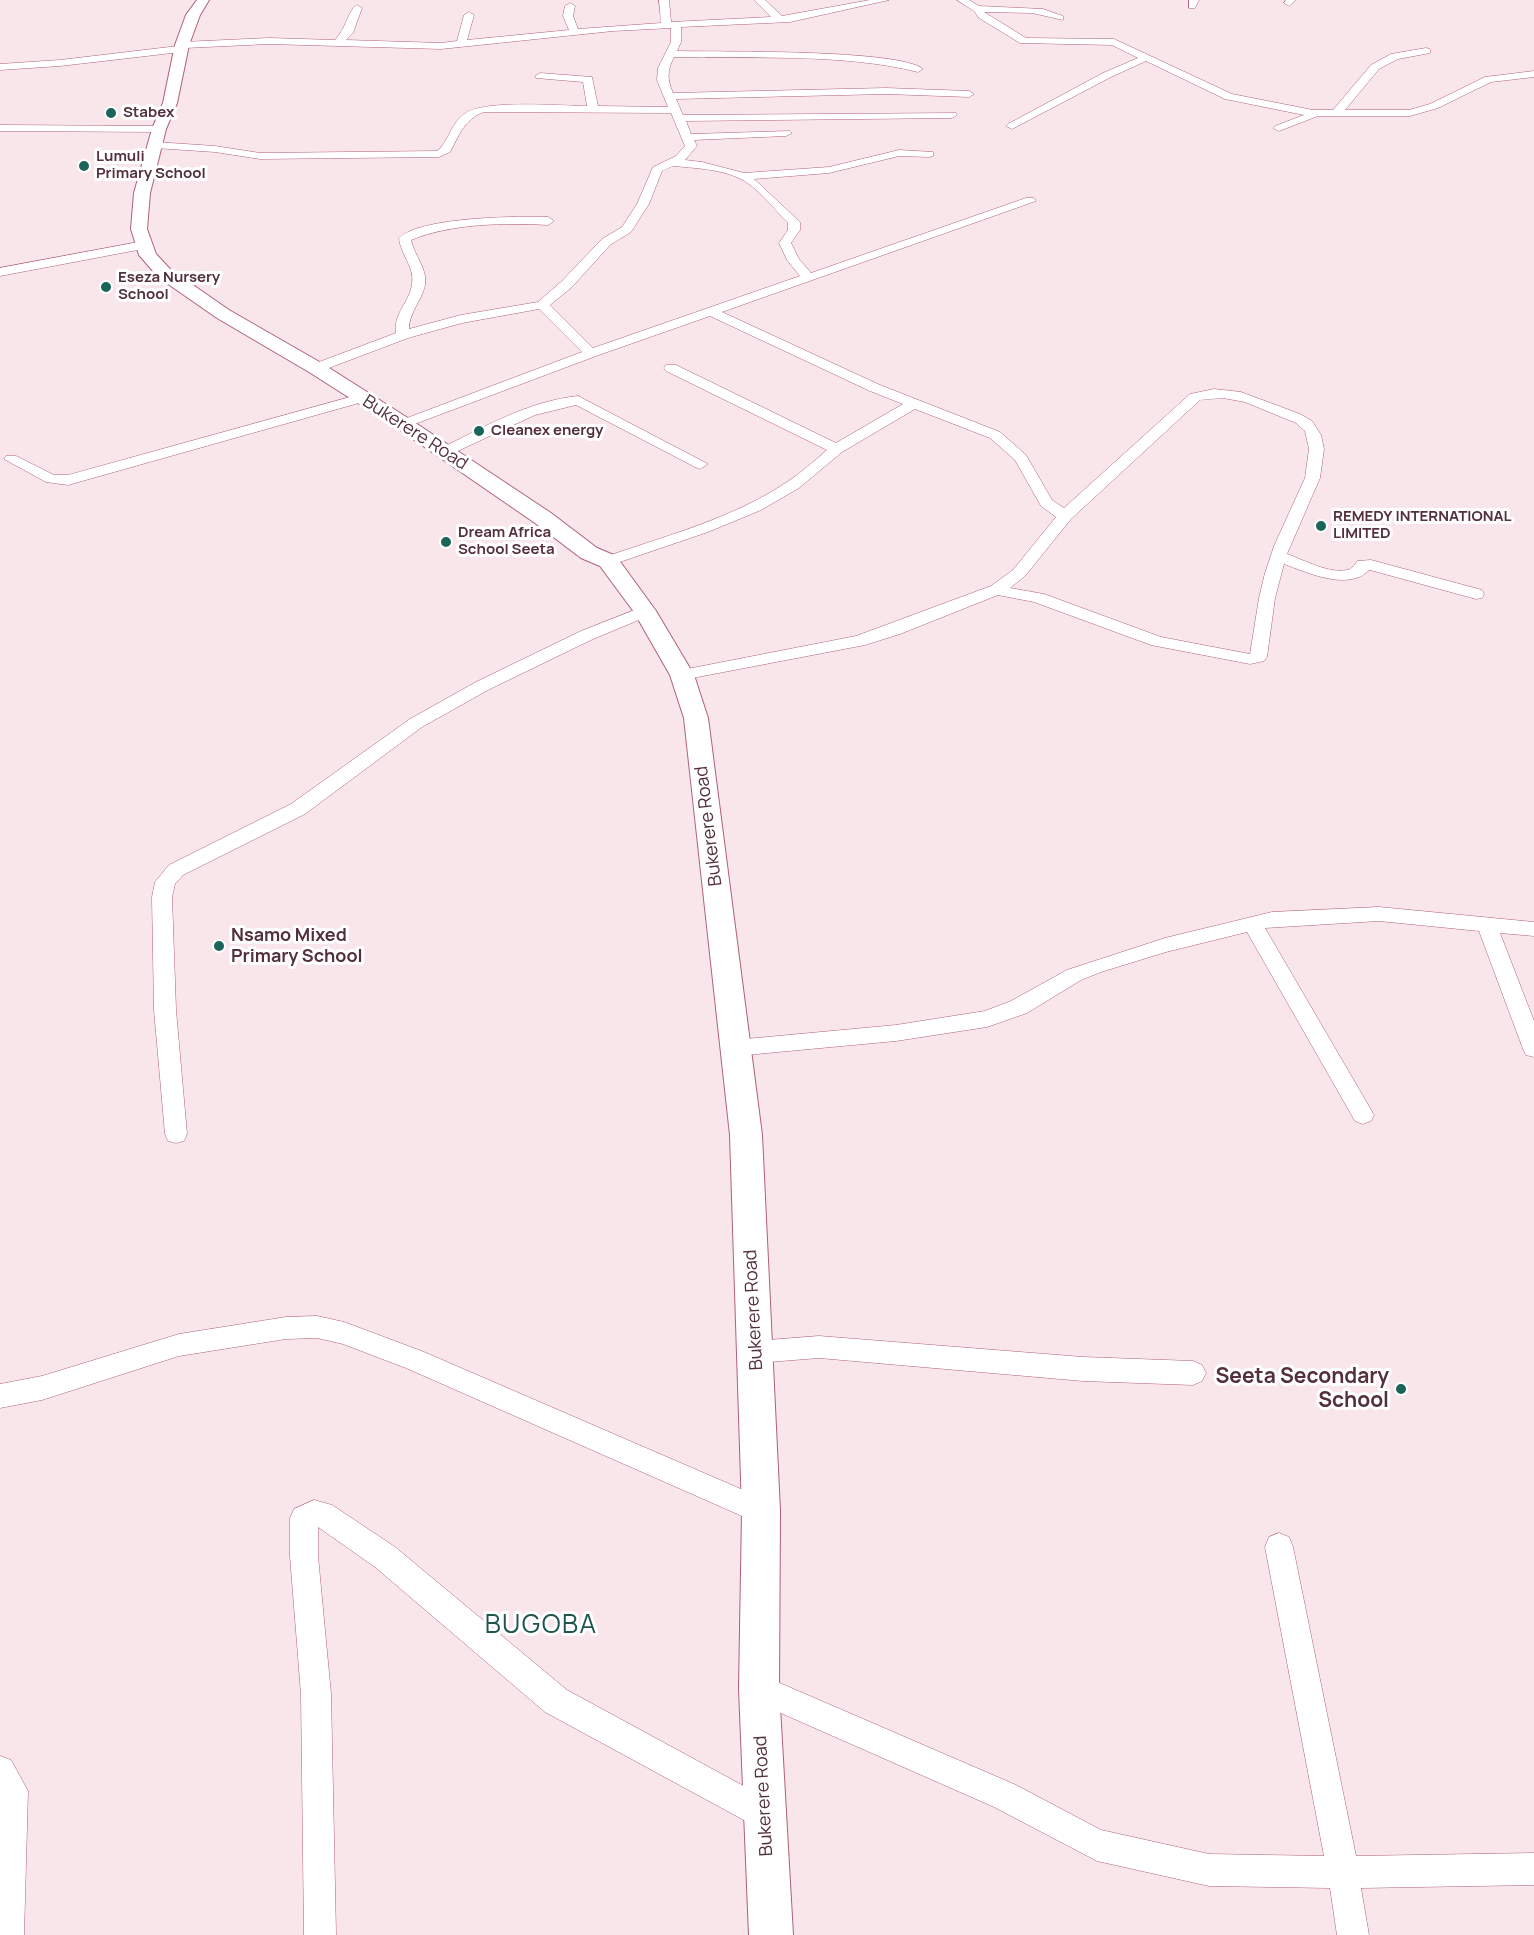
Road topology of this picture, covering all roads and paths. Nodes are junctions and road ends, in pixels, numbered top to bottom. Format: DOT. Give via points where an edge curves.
graph roads {
  1 [pos="203,0"];
  2 [pos="664,0"];
  3 [pos="759,0"];
  4 [pos="884,0"];
  5 [pos="962,0"];
  6 [pos="570,6"];
  7 [pos="357,8"];
  8 [pos="977,9"];
  9 [pos="469,15"];
  10 [pos="1060,18"];
  11 [pos="779,19"];
  12 [pos="671,24"];
  13 [pos="575,32"];
  14 [pos="338,43"];
  15 [pos="461,44"];
  16 [pos="181,47"];
  17 [pos="1426,51"];
  18 [pos="671,54"];
  19 [pos="1148,57"];
  20 [pos="0,67"];
  21 [pos="918,69"];
  22 [pos="1534,74"];
  23 [pos="540,75"];
  24 [pos="969,94"];
  25 [pos="670,96"];
  26 [pos="593,110"];
  27 [pos="1313,113"];
  28 [pos="1336,113"];
  29 [pos="678,114"];
  30 [pos="952,115"];
  31 [pos="1012,126"];
  32 [pos="0,128"];
  33 [pos="1279,128"];
  34 [pos="786,133"];
  35 [pos="157,137"];
  36 [pos="688,137"];
  37 [pos="929,154"];
  38 [pos="671,162"];
  39 [pos="744,176"];
  40 [pos="1030,201"];
  41 [pos="548,221"];
  42 [pos="144,245"];
  43 [pos="0,272"];
  44 [pos="809,278"];
  45 [pos="542,306"];
  46 [pos="712,312"];
  47 [pos="403,335"];
  48 [pos="591,353"];
  49 [pos="316,368"];
  50 [pos="671,368"];
  51 [pos="361,398"];
  52 [pos="914,403"];
  53 [pos="404,424"];
  54 [pos="837,449"];
  55 [pos="444,452"];
  56 [pos="11,459"];
  57 [pos="700,464"];
  58 [pos="1065,516"];
  59 [pos="1279,557"];
  60 [pos="608,561"];
  61 [pos="996,590"];
  62 [pos="1476,594"];
  63 [pos="645,611"];
  64 [pos="682,675"];
  65 [pos="1252,923"];
  66 [pos="1486,924"];
  67 [pos="1534,929"];
  68 [pos="735,1048"];
  69 [pos="1534,1049"];
  70 [pos="1363,1114"];
  71 [pos="176,1134"];
  72 [pos="756,1352"];
  73 [pos="1193,1373"];
  74 [pos="0,1396"];
  75 [pos="761,1511"];
  76 [pos="1279,1547"];
  77 [pos="759,1689"];
  78 [pos="0,1771"];
  79 [pos="764,1814"];
  80 [pos="1534,1869"];
  81 [pos="1343,1872"];
  82 [pos="8,1935"];
  83 [pos="320,1935"];
  84 [pos="771,1935"];
  85 [pos="1353,1935"];
  1 -- 16 [label="main road, Bukerere Road"];
  2 -- 12 [label="street"];
  3 -- 11 [label="street"];
  4 -- 11 [label="street"];
  5 -- 8 [label="street"];
  6 -- 13 [label="street" via="568,16"];
  7 -- 14 [label="street" via="348,33"];
  8 -- 10 [label="street" via="1036,11"];
  8 -- 19 [label="street" via="1024,42 1114,42"];
  9 -- 15 [label="street"];
  11 -- 12 [label="street" via="705,18"];
  12 -- 13 [label="street"];
  12 -- 18 [label="street" via="676,42"];
  13 -- 15 [label="street"];
  14 -- 15 [label="street" via="409,47"];
  14 -- 16 [label="street" via="257,41"];
  16 -- 20 [label="street"];
  16 -- 35 [label="main road, Bukerere Road" via="170,103"];
  17 -- 28 [label="street" via="1395,56 1375,67"];
  18 -- 21 [label="street" via="831,58 897,63"];
  18 -- 25 [label="street" via="661,74"];
  19 -- 27 [label="street" via="1229,97"];
  19 -- 31 [label="street"];
  22 -- 28 [label="street" via="1489,79 1434,106 1410,113"];
  23 -- 26 [label="street" via="588,79"];
  24 -- 25 [label="street" via="886,91"];
  25 -- 29 [label="street"];
  26 -- 29 [label="street"];
  26 -- 35 [label="street" via="476,110 453,132 447,150 439,154 260,156"];
  27 -- 28 [label="street"];
  27 -- 33 [label="street"];
  29 -- 30 [label="street"];
  29 -- 36 [label="street"];
  32 -- 35 [label="street"];
  34 -- 36 [label="street"];
  35 -- 42 [label="main road, Bukerere Road" via="139,213"];
  36 -- 38 [label="street" via="691,146"];
  37 -- 39 [label="street" via="899,153 829,170"];
  38 -- 39 [label="street"];
  38 -- 45 [label="street" via="657,169 643,204 627,229 606,242"];
  39 -- 44 [label="street" via="794,222 786,249"];
  40 -- 44 [label="street"];
  41 -- 47 [label="street" via="467,225 405,238 419,278 402,317"];
  42 -- 43 [label="street"];
  42 -- 49 [label="main road, Bukerere Road" via="164,273 223,314"];
  44 -- 46 [label="street"];
  45 -- 47 [label="street"];
  45 -- 48 [label="street"];
  46 -- 48 [label="street"];
  46 -- 52 [label="street"];
  47 -- 49 [label="street"];
  48 -- 53 [label="street"];
  49 -- 51 [label="main road, Bukerere Road"];
  50 -- 54 [label="street"];
  51 -- 53 [label="main road, Bukerere Road"];
  51 -- 56 [label="street" via="68,480 51,478"];
  52 -- 54 [label="street"];
  52 -- 58 [label="street" via="995,435 1021,458 1046,503"];
  53 -- 55 [label="main road, Bukerere Road"];
  54 -- 60 [label="street" via="794,485 756,507"];
  55 -- 57 [label="street" via="515,419 572,400"];
  55 -- 60 [label="main road, Bukerere Road" via="589,553"];
  58 -- 59 [label="street" via="1195,397 1230,393 1295,417 1313,432 1316,462"];
  58 -- 61 [label="street" via="1019,573"];
  59 -- 61 [label="street" via="1263,616 1259,655 1254,659 1157,641 1038,598"];
  59 -- 62 [label="street" via="1350,576 1363,564 1371,565"];
  60 -- 63 [label="main road, Bukerere Road"];
  61 -- 64 [label="street" via="859,641"];
  63 -- 64 [label="main road, Bukerere Road"];
  63 -- 71 [label="street" via="482,686 416,723 298,809 176,870 165,882 165,1010"];
  64 -- 68 [label="main road, Bukerere Road" via="696,718"];
  65 -- 66 [label="street" via="1320,915 1380,914"];
  65 -- 68 [label="street" via="1094,967 1019,1007 987,1019 896,1033"];
  65 -- 70 [label="street"];
  66 -- 67 [label="street"];
  66 -- 69 [label="street"];
  68 -- 72 [label="main road, Bukerere Road" via="746,1135"];
  72 -- 73 [label="street" via="819,1347 1083,1369"];
  72 -- 75 [label="main road, Bukerere Road"];
  74 -- 75 [label="street" via="42,1388 179,1345 286,1328 317,1327 344,1332 415,1360"];
  75 -- 77 [label="main road, Bukerere Road"];
  76 -- 81 [label="street"];
  77 -- 79 [label="main road, Bukerere Road"];
  77 -- 81 [label="street" via="1005,1796 1097,1845 1209,1870"];
  78 -- 82 [label="street" via="14,1791"];
  79 -- 83 [label="street" via="556,1701 385,1557 322,1514 314,1513 304,1518 304,1556 316,1694"];
  79 -- 84 [label="main road, Bukerere Road"];
  80 -- 81 [label="street"];
  81 -- 85 [label="street"];
}
